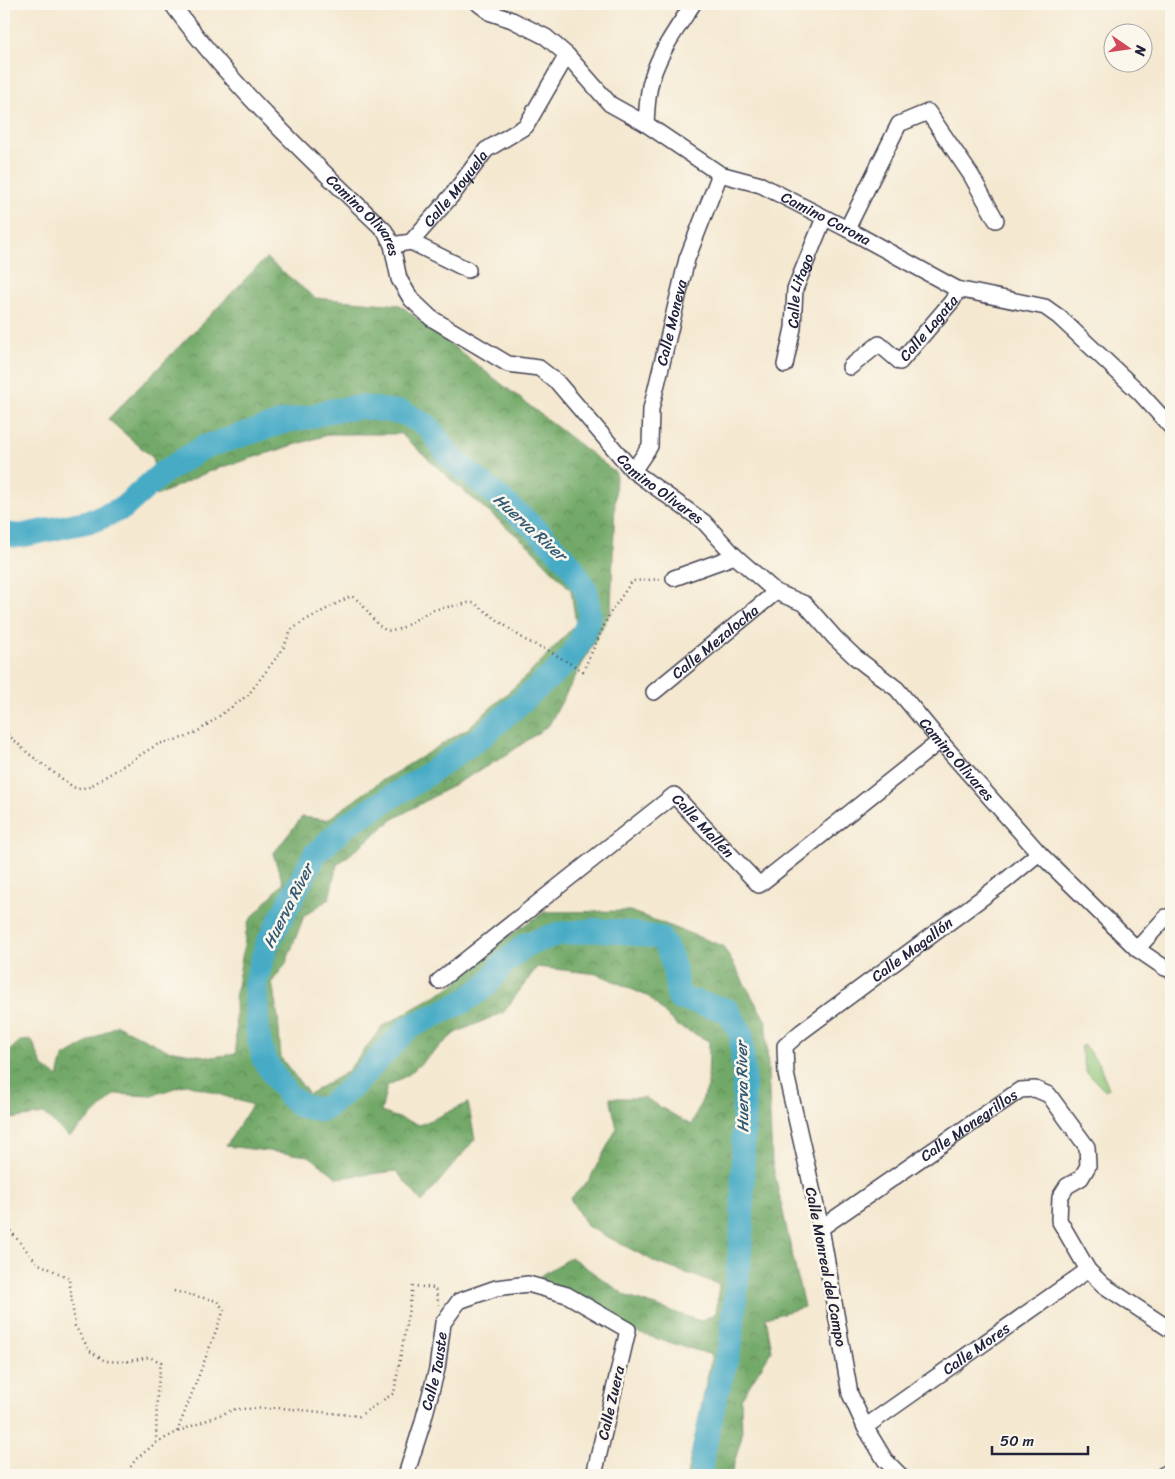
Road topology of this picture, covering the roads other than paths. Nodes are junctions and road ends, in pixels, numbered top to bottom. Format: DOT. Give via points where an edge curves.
graph roads {
  1 [pos="172,4"];
  2 [pos="479,4"];
  3 [pos="693,4"];
  4 [pos="568,55"];
  5 [pos="646,124"];
  6 [pos="720,174"];
  7 [pos="824,218"];
  8 [pos="996,220"];
  9 [pos="847,228"];
  10 [pos="411,242"];
  11 [pos="392,245"];
  12 [pos="468,270"];
  13 [pos="957,289"];
  14 [pos="784,365"];
  15 [pos="850,366"];
  16 [pos="1171,427"];
  17 [pos="633,471"];
  18 [pos="736,556"];
  19 [pos="674,578"];
  20 [pos="776,592"];
  21 [pos="654,692"];
  22 [pos="940,741"];
  23 [pos="1039,853"];
  24 [pos="1171,916"];
  25 [pos="1138,949"];
  26 [pos="1171,970"];
  27 [pos="439,981"];
  28 [pos="785,1046"];
  29 [pos="821,1228"];
  30 [pos="1088,1270"];
  31 [pos="628,1330"];
  32 [pos="1171,1330"];
  33 [pos="866,1427"];
  34 [pos="1171,1471"];
  35 [pos="406,1475"];
  36 [pos="594,1475"];
  37 [pos="900,1475"];
  38 [pos="1162,1475"];
  1 -- 11 [label="street, Camino Olivares" via="234,82 385,231"];
  2 -- 4 [label="street, Camino Corona" via="491,13 546,37"];
  3 -- 5 [label="street" via="660,58 652,78"];
  4 -- 5 [label="street, Camino Corona" via="610,104"];
  4 -- 10 [label="street, Calle Moyuela" via="526,126 486,150"];
  5 -- 6 [label="street, Camino Corona"];
  6 -- 7 [label="street, Camino Corona" via="761,185"];
  6 -- 17 [label="street, Calle Moneva" via="687,259 651,408 650,446"];
  7 -- 9 [label="street, Camino Corona"];
  7 -- 14 [label="street, Calle Litago" via="795,289 793,328"];
  8 -- 9 [label="street" via="971,175 928,112 899,124"];
  9 -- 13 [label="street, Camino Corona"];
  10 -- 11 [label="street"];
  10 -- 12 [label="street"];
  11 -- 17 [label="street, Camino Olivares" via="399,279 412,299 431,318 508,364 539,368 556,382"];
  13 -- 15 [label="street, Calle Lagata" via="953,300 900,362 879,344"];
  13 -- 16 [label="street, Camino Corona" via="1045,307 1140,393"];
  17 -- 18 [label="street, Camino Olivares" via="704,522"];
  18 -- 19 [label="street"];
  18 -- 20 [label="street, Camino Olivares"];
  20 -- 21 [label="street, Calle Mezalocha"];
  20 -- 22 [label="street, Camino Olivares" via="805,604 855,657 897,689"];
  22 -- 23 [label="street, Camino Olivares"];
  22 -- 27 [label="street, Calle Mallén" via="759,885 674,795"];
  23 -- 25 [label="street, Camino Olivares"];
  23 -- 28 [label="street, Calle Magallón"];
  24 -- 25 [label="street" via="1166,917"];
  25 -- 26 [label="street, Camino Olivares"];
  28 -- 29 [label="street, Calle Monreal del Campo" via="786,1074"];
  29 -- 30 [label="street, Calle Monegrillos" via="1020,1090 1036,1089 1049,1095 1087,1147 1088,1166 1081,1178 1067,1186 1060,1197 1059,1220"];
  29 -- 33 [label="street, Calle Monreal del Campo" via="850,1394"];
  30 -- 32 [label="street, Calle Monegrillos" via="1103,1285"];
  30 -- 33 [label="street, Calle Mores"];
  31 -- 35 [label="street, Calle Tauste" via="567,1295 528,1284 496,1288 459,1302 443,1323 436,1369"];
  31 -- 36 [label="street, Calle Zuera"];
  33 -- 37 [label="street, Calle Monreal del Campo" via="884,1460"];
  34 -- 38 [label="street"];
}
